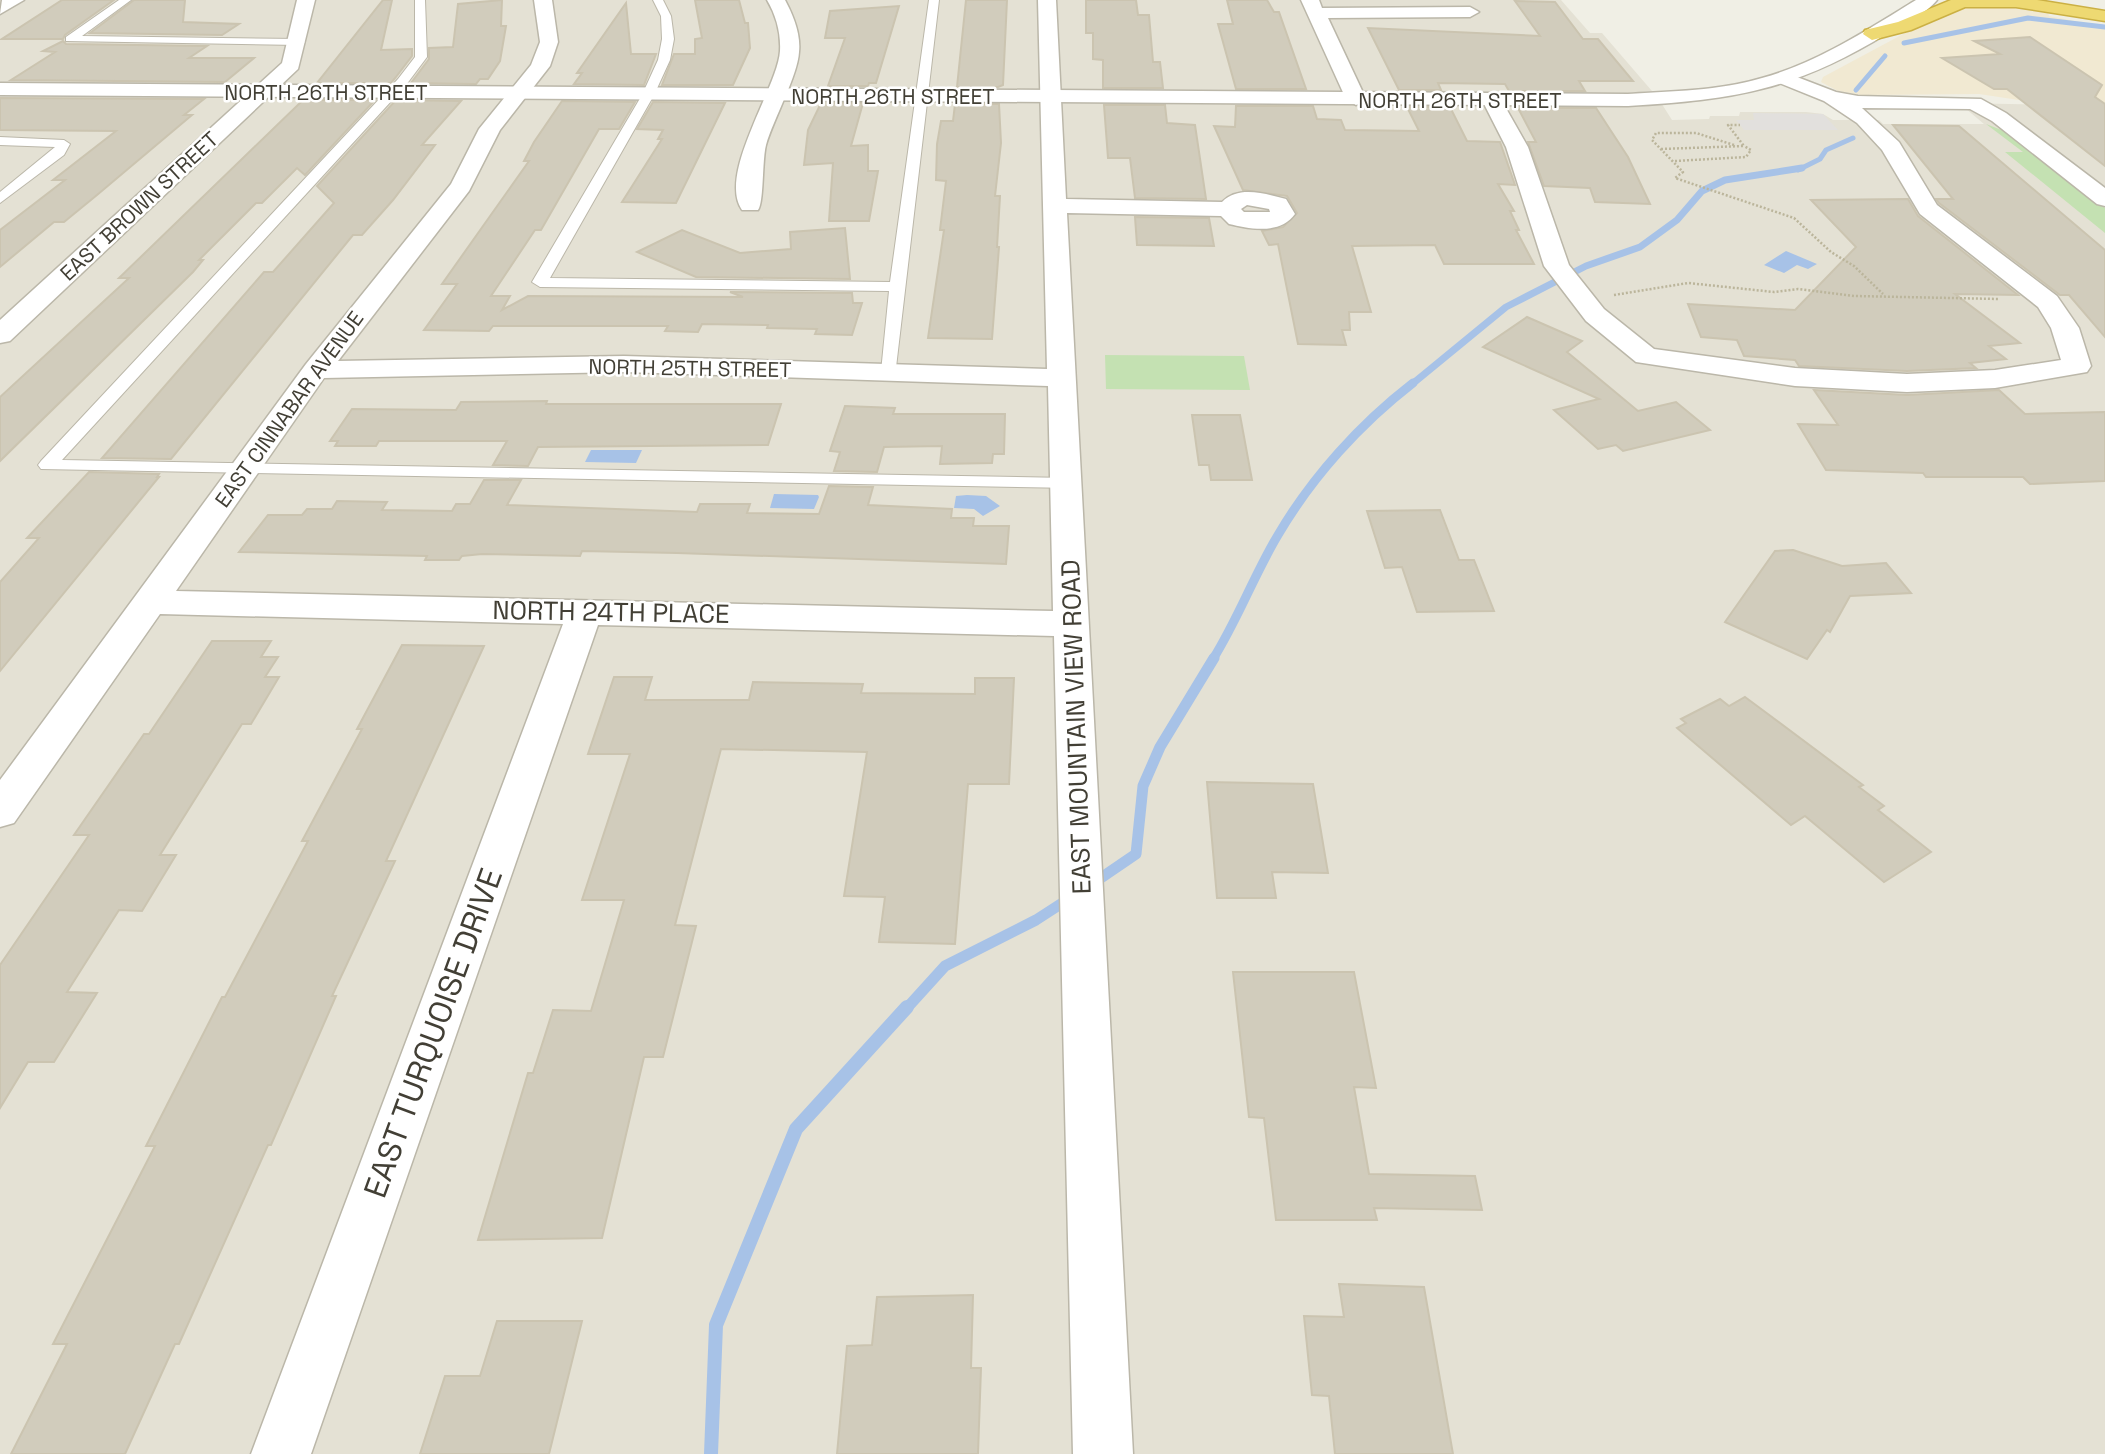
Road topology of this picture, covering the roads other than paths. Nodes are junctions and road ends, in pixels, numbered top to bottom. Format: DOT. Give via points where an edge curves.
graph roads {
  1 [pos="15,0"];
  2 [pos="127,0"];
  3 [pos="306,0"];
  4 [pos="420,0"];
  5 [pos="542,0"];
  6 [pos="658,0"];
  7 [pos="776,0"];
  8 [pos="934,0"];
  9 [pos="1047,0"];
  10 [pos="1928,0"];
  11 [pos="2041,0"];
  12 [pos="1313,6"];
  13 [pos="0,9"];
  14 [pos="1470,12"];
  15 [pos="2105,16"];
  16 [pos="1872,34"];
  17 [pos="299,42"];
  18 [pos="1784,78"];
  19 [pos="0,89"];
  20 [pos="263,91"];
  21 [pos="392,92"];
  22 [pos="517,93"];
  23 [pos="648,94"];
  24 [pos="774,96"];
  25 [pos="921,97"];
  26 [pos="1051,97"];
  27 [pos="1831,97"];
  28 [pos="1356,99"];
  29 [pos="1492,100"];
  30 [pos="0,141"];
  31 [pos="0,199"];
  32 [pos="2105,199"];
  33 [pos="750,205"];
  34 [pos="1055,206"];
  35 [pos="1228,209"];
  36 [pos="897,287"];
  37 [pos="0,335"];
  38 [pos="316,370"];
  39 [pos="889,372"];
  40 [pos="1064,377"];
  41 [pos="244,468"];
  42 [pos="1067,484"];
  43 [pos="150,602"];
  44 [pos="585,611"];
  45 [pos="1072,624"];
  46 [pos="0,811"];
  47 [pos="281,1454"];
  48 [pos="1103,1454"];
  1 -- 13 [label="street"];
  2 -- 17 [label="lane" via="70,39"];
  3 -- 17 [label="street, EAST BROWN STREET"];
  4 -- 21 [label="lane" via="421,57"];
  5 -- 22 [label="street, EAST CINNABAR AVENUE" via="549,42 540,66"];
  6 -- 23 [label="lane" via="666,16 668,39"];
  7 -- 24 [label="street" via="790,41 786,69"];
  8 -- 25 [label="lane"];
  9 -- 26 [label="street, EAST MOUNTAIN VIEW ROAD"];
  10 -- 16 [label="street, NORTH 26TH STREET"];
  11 -- 15 [label="highway"];
  12 -- 14 [label="street"];
  12 -- 28 [label="street"];
  15 -- 16 [label="highway" via="2016,2 1965,2"];
  16 -- 18 [label="street, NORTH 26TH STREET"];
  17 -- 20 [label="street, EAST BROWN STREET" via="291,65"];
  18 -- 27 [label="street"];
  18 -- 29 [label="street, NORTH 26TH STREET" via="1658,98"];
  19 -- 20 [label="street, NORTH 26TH STREET"];
  20 -- 21 [label="street, NORTH 26TH STREET"];
  20 -- 37 [label="street, EAST BROWN STREET"];
  21 -- 22 [label="street, NORTH 26TH STREET"];
  21 -- 41 [label="lane" via="47,465"];
  22 -- 23 [label="street, NORTH 26TH STREET"];
  22 -- 38 [label="street, EAST CINNABAR AVENUE" via="490,129 461,186"];
  23 -- 24 [label="street, NORTH 26TH STREET"];
  23 -- 36 [label="lane" via="540,282"];
  24 -- 25 [label="street, NORTH 26TH STREET"];
  24 -- 33 [label="street" via="755,146"];
  25 -- 26 [label="street, NORTH 26TH STREET"];
  25 -- 36 [label="lane"];
  26 -- 28 [label="street, NORTH 26TH STREET"];
  26 -- 34 [label="street, EAST MOUNTAIN VIEW ROAD"];
  27 -- 29 [label="street" via="1891,147 1928,209 2048,302 2065,328 2077,366 1995,379 1907,383 1795,377 1646,356 1577,294 1557,266 1517,147"];
  27 -- 32 [label="street" via="1862,102 1974,103"];
  28 -- 29 [label="street, NORTH 26TH STREET"];
  30 -- 31 [label="lane" via="64,144"];
  34 -- 35 [label="street"];
  34 -- 40 [label="street, EAST MOUNTAIN VIEW ROAD"];
  36 -- 39 [label="lane"];
  38 -- 39 [label="street, NORTH 25TH STREET" via="624,365"];
  38 -- 41 [label="street, EAST CINNABAR AVENUE"];
  39 -- 40 [label="street, NORTH 25TH STREET"];
  40 -- 42 [label="street, EAST MOUNTAIN VIEW ROAD"];
  41 -- 42 [label="lane"];
  41 -- 43 [label="street, EAST CINNABAR AVENUE"];
  42 -- 45 [label="street, EAST MOUNTAIN VIEW ROAD"];
  43 -- 44 [label="street, NORTH 24TH PLACE"];
  43 -- 46 [label="street, EAST CINNABAR AVENUE"];
  44 -- 45 [label="street, NORTH 24TH PLACE"];
  44 -- 47 [label="street, EAST TURQUOISE DRIVE"];
  45 -- 48 [label="street, EAST MOUNTAIN VIEW ROAD"];
}
